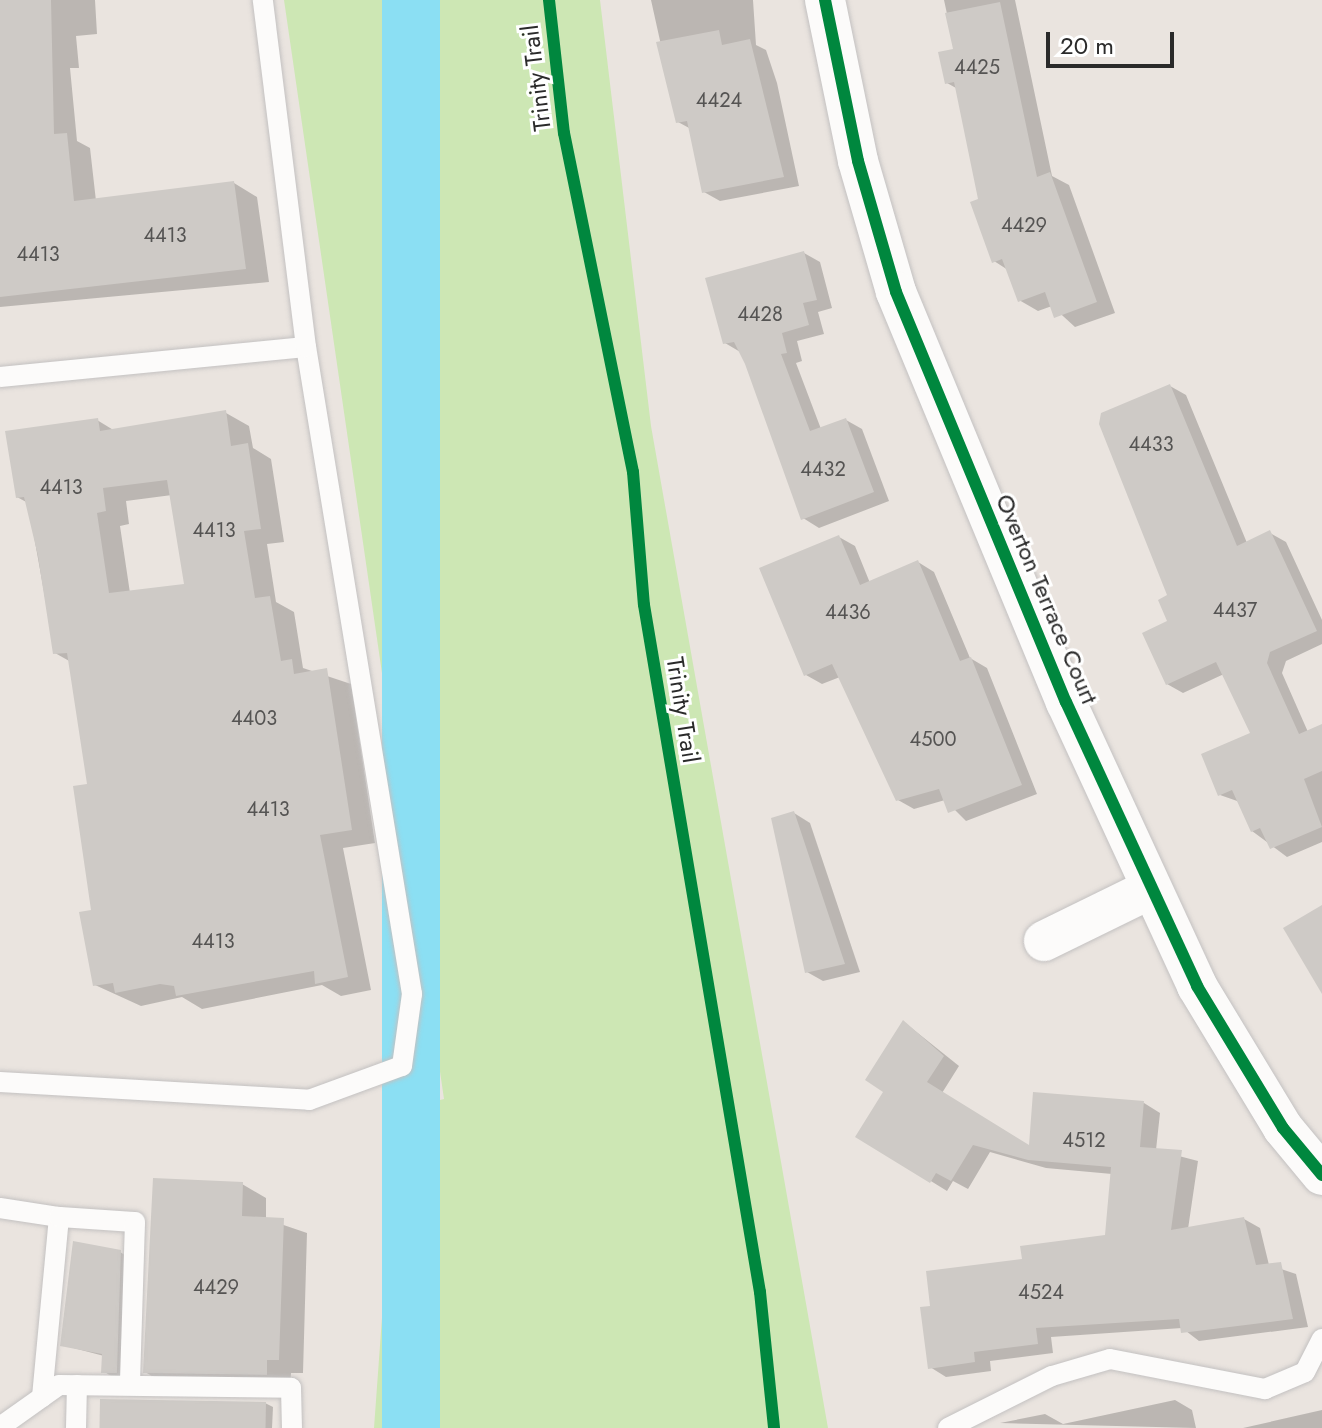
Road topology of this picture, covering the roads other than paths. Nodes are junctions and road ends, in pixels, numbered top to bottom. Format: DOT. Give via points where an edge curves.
graph roads {
  1 [pos="263,0"];
  2 [pos="825,0"];
  3 [pos="306,347"];
  4 [pos="0,377"];
  5 [pos="1150,889"];
  6 [pos="1044,941"];
  7 [pos="0,1082"];
  8 [pos="1322,1175"];
  9 [pos="0,1208"];
  10 [pos="59,1217"];
  11 [pos="1322,1339"];
  12 [pos="77,1385"];
  13 [pos="130,1385"];
  14 [pos="42,1397"];
  15 [pos="0,1427"];
  16 [pos="76,1428"];
  17 [pos="292,1428"];
  18 [pos="948,1428"];
  1 -- 3 [label="lane"];
  2 -- 5 [label="street, Overton Terrace Court" via="858,161 896,292"];
  3 -- 4 [label="lane"];
  3 -- 7 [label="lane" via="412,994 402,1066 309,1100"];
  5 -- 6 [label="street"];
  5 -- 8 [label="street, Overton Terrace Court" via="1258,1088"];
  9 -- 10 [label="lane"];
  10 -- 13 [label="lane" via="135,1222"];
  10 -- 14 [label="lane"];
  11 -- 18 [label="lane" via="1305,1372 1265,1389 1110,1359 1039,1382"];
  12 -- 13 [label="lane"];
  12 -- 14 [label="lane" via="59,1385"];
  12 -- 16 [label="lane"];
  13 -- 17 [label="lane" via="291,1388"];
  14 -- 15 [label="lane"];
}
